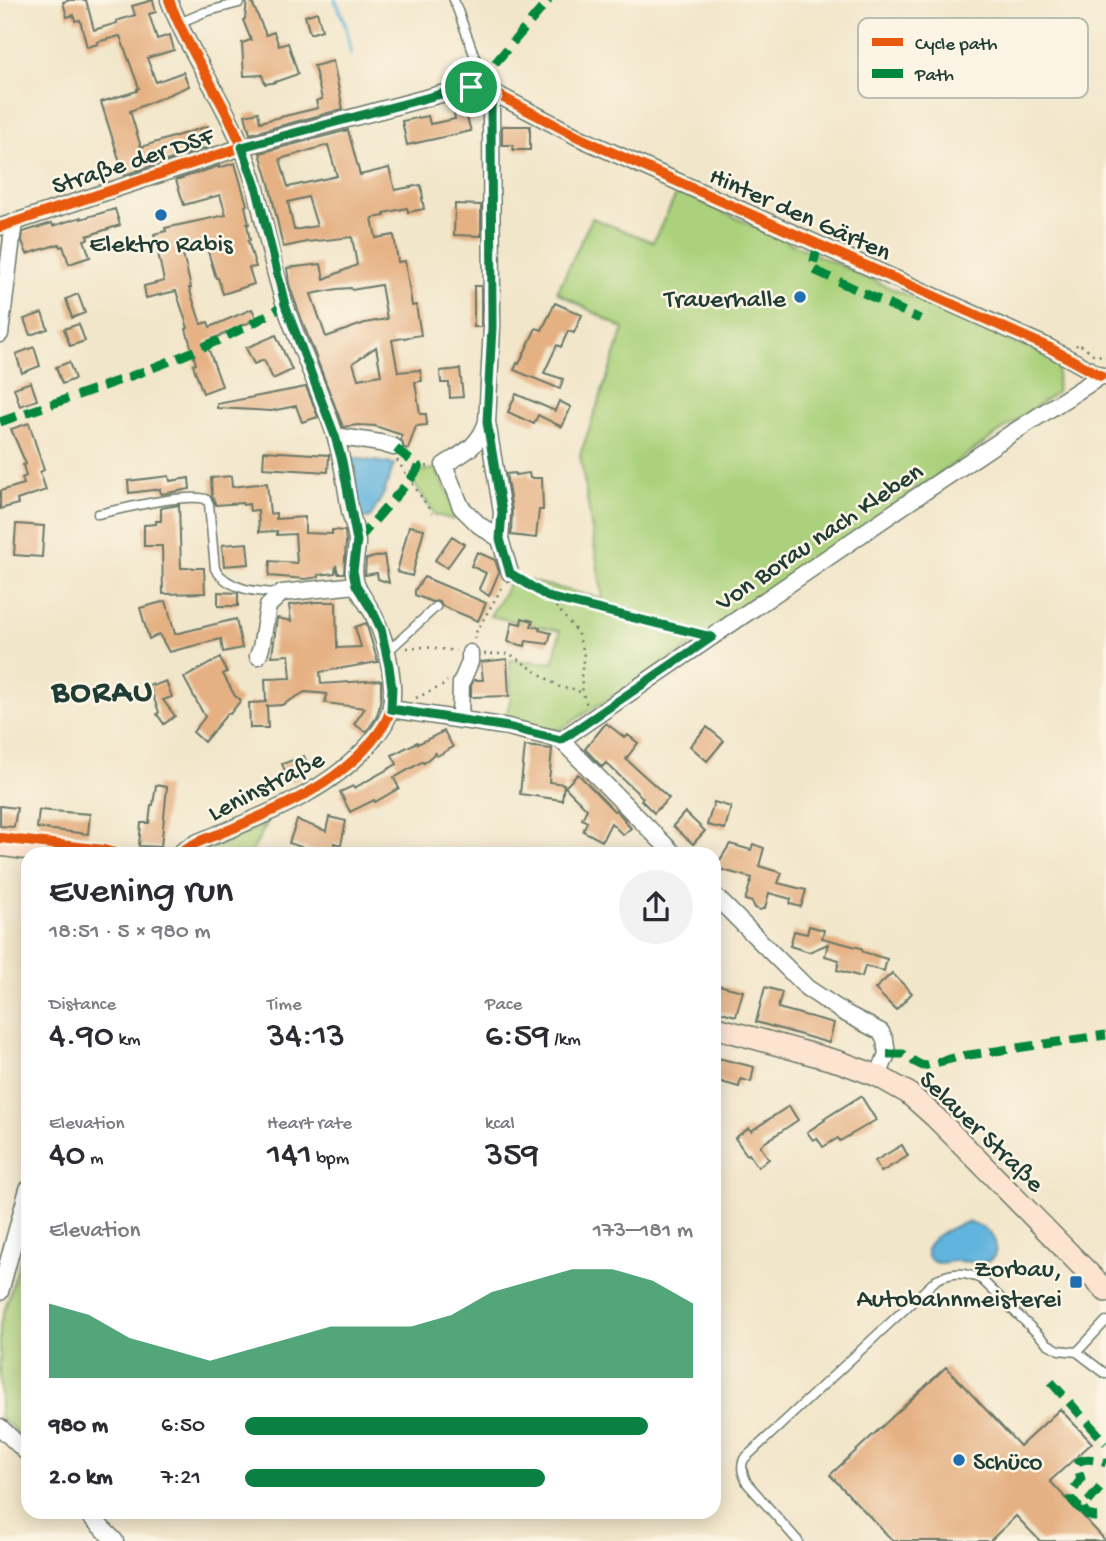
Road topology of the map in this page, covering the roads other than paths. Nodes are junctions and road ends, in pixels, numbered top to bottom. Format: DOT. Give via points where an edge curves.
graph roads {
  1 [pos="169,0"];
  2 [pos="241,0"];
  3 [pos="454,0"];
  4 [pos="179,23"];
  5 [pos="490,91"];
  6 [pos="242,147"];
  7 [pos="7,225"];
  8 [pos="0,334"];
  9 [pos="1104,376"];
  10 [pos="487,422"];
  11 [pos="335,436"];
  12 [pos="391,446"];
  13 [pos="97,514"];
  14 [pos="500,539"];
  15 [pos="510,573"];
  16 [pos="356,585"];
  17 [pos="282,593"];
  18 [pos="436,607"];
  19 [pos="387,652"];
  20 [pos="258,656"];
  21 [pos="470,657"];
  22 [pos="391,709"];
  23 [pos="460,720"];
  24 [pos="561,740"];
  25 [pos="0,845"];
  26 [pos="190,847"];
  27 [pos="667,847"];
  28 [pos="21,848"];
  29 [pos="721,902"];
  30 [pos="721,1029"];
  31 [pos="878,1076"];
  32 [pos="21,1215"];
  33 [pos="1106,1291"];
  34 [pos="0,1292"];
  35 [pos="1106,1321"];
  36 [pos="1077,1352"];
  37 [pos="1106,1374"];
  38 [pos="0,1427"];
  39 [pos="21,1447"];
  40 [pos="93,1519"];
  41 [pos="115,1541"];
  42 [pos="798,1541"];
  1 -- 4 [label="street"];
  2 -- 4 [label="lane"];
  3 -- 5 [label="lane"];
  4 -- 6 [label="street"];
  5 -- 6 [label="street, Straße der DSF" via="471,87"];
  5 -- 9 [label="street, Hinter den Gärten" via="580,138"];
  5 -- 10 [label="street" via="492,327"];
  6 -- 7 [label="street, Straße der DSF"];
  6 -- 11 [label="street" via="285,305"];
  7 -- 8 [label="street"];
  9 -- 24 [label="street, Von Borau nach Kleben" via="926,490"];
  10 -- 14 [label="street" via="502,512"];
  10 -- 14 [label="street" via="482,437 444,465 461,507"];
  11 -- 12 [label="street"];
  11 -- 16 [label="street" via="357,541"];
  13 -- 17 [label="lane" via="155,502 206,499 215,569 220,576 239,587"];
  14 -- 15 [label="street"];
  16 -- 17 [label="street"];
  16 -- 19 [label="street" via="381,629"];
  17 -- 20 [label="street" via="268,606"];
  18 -- 19 [label="lane"];
  19 -- 22 [label="street"];
  21 -- 23 [label="street" via="461,683"];
  22 -- 23 [label="street"];
  22 -- 26 [label="street, Leninstraße" via="375,737 327,782"];
  23 -- 24 [label="street"];
  24 -- 27 [label="street"];
  25 -- 28 [label="main road"];
  29 -- 31 [label="street" via="807,988 881,1032 887,1054"];
  30 -- 31 [label="main road, Selauer Straße"];
  31 -- 33 [label="main road, Selauer Straße" via="908,1093 935,1117"];
  32 -- 34 [label="street"];
  35 -- 36 [label="lane"];
  36 -- 37 [label="lane"];
  36 -- 42 [label="lane" via="1048,1344 981,1279 959,1273 937,1279 744,1459 741,1465 747,1483"];
  38 -- 39 [label="street"];
  40 -- 41 [label="street"];
}
